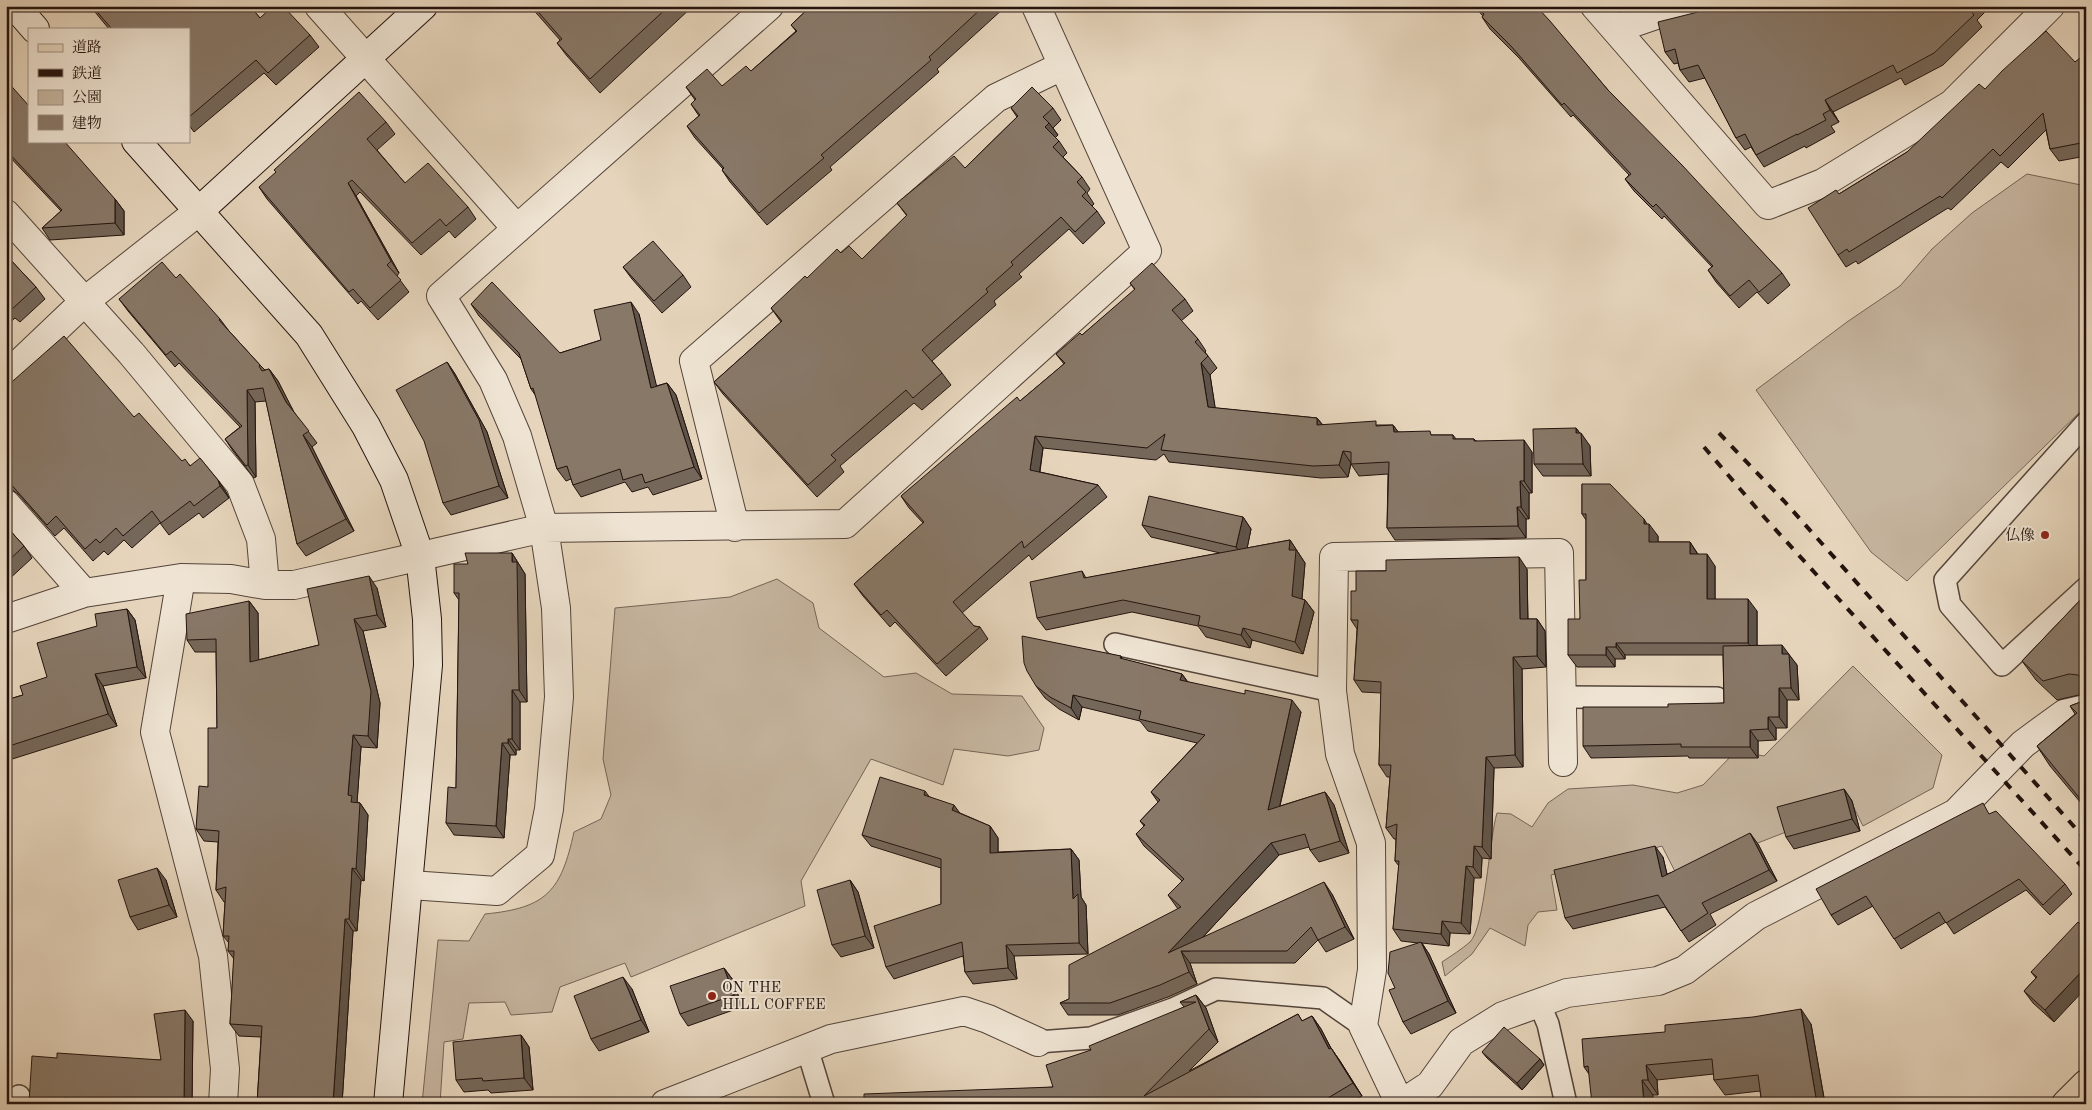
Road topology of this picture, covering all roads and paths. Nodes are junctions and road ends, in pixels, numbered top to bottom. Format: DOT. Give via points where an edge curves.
graph roads {
  1 [pos="15,6"];
  2 [pos="319,6"];
  3 [pos="422,6"];
  4 [pos="769,6"];
  5 [pos="1036,6"];
  6 [pos="1595,6"];
  7 [pos="1682,6"];
  8 [pos="2050,6"];
  9 [pos="34,28"];
  10 [pos="1615,29"];
  11 [pos="364,58"];
  12 [pos="1062,66"];
  13 [pos="137,142"];
  14 [pos="199,211"];
  15 [pos="6,214"];
  16 [pos="517,229"];
  17 [pos="85,302"];
  18 [pos="6,376"];
  19 [pos="2086,423"];
  20 [pos="6,504"];
  21 [pos="736,527"];
  22 [pos="544,528"];
  23 [pos="420,556"];
  24 [pos="181,578"];
  25 [pos="265,585"];
  26 [pos="2086,588"];
  27 [pos="84,593"];
  28 [pos="6,619"];
  29 [pos="1115,644"];
  30 [pos="1332,691"];
  31 [pos="1562,697"];
  32 [pos="1717,698"];
  33 [pos="2086,709"];
  34 [pos="1563,762"];
  35 [pos="410,885"];
  36 [pos="1539,1003"];
  37 [pos="1363,1026"];
  38 [pos="1038,1042"];
  39 [pos="807,1048"];
  40 [pos="2086,1084"];
  41 [pos="224,1104"];
  42 [pos="388,1104"];
  43 [pos="665,1104"];
  44 [pos="824,1104"];
  45 [pos="1400,1104"];
  46 [pos="1566,1104"];
  47 [pos="2066,1104"];
  1 -- 9 [label="street"];
  2 -- 11 [label="street"];
  3 -- 11 [label="street"];
  4 -- 16 [label="street"];
  5 -- 12 [label="street"];
  6 -- 10 [label="street"];
  7 -- 10 [label="street"];
  8 -- 10 [label="street" via="1952,104 1824,183 1768,205"];
  11 -- 14 [label="street"];
  11 -- 16 [label="street"];
  12 -- 21 [label="street" via="996,98 694,361"];
  12 -- 21 [label="street" via="1147,251 845,524"];
  13 -- 14 [label="street"];
  14 -- 17 [label="street"];
  14 -- 23 [label="street" via="309,335 366,426 394,480"];
  15 -- 17 [label="street"];
  16 -- 22 [label="street" via="441,296 493,380 517,436"];
  17 -- 18 [label="street"];
  17 -- 25 [label="street" via="240,484 261,538"];
  19 -- 26 [label="lane" via="1945,580 1950,605 2002,665"];
  20 -- 27 [label="street"];
  21 -- 22 [label="street"];
  22 -- 23 [label="street"];
  22 -- 35 [label="street" via="556,608 559,697 549,809 540,855 497,891"];
  23 -- 25 [label="street" via="294,585"];
  23 -- 35 [label="street" via="428,665"];
  24 -- 25 [label="street" via="231,579"];
  24 -- 27 [label="street"];
  24 -- 41 [label="street" via="155,732 213,956 225,1069"];
  27 -- 28 [label="street"];
  29 -- 30 [label="lane"];
  30 -- 31 [label="street" via="1334,557 1559,553"];
  30 -- 37 [label="street" via="1340,754 1372,843 1372,970"];
  31 -- 32 [label="lane"];
  31 -- 34 [label="street"];
  33 -- 36 [label="street" via="2064,714 2023,744 1956,813 1756,916 1685,970 1658,981 1567,993"];
  35 -- 42 [label="street"];
  36 -- 45 [label="street" via="1503,1016 1461,1042 1430,1085"];
  36 -- 46 [label="lane" via="1548,1024"];
  37 -- 38 [label="lane" via="1323,998 1216,989 1173,1009 1092,1038"];
  37 -- 45 [label="street"];
  38 -- 39 [label="street" via="964,1011 831,1038"];
  39 -- 43 [label="street"];
  39 -- 44 [label="lane"];
  40 -- 47 [label="main road"];
}
